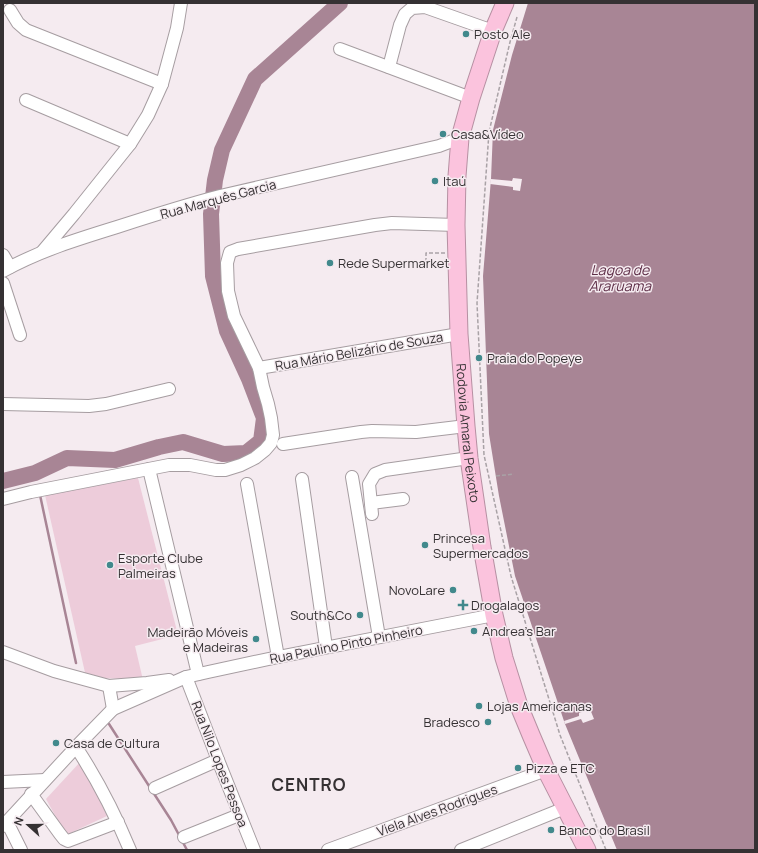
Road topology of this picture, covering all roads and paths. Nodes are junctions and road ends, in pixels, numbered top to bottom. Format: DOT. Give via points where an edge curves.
graph roads {
  1 [pos="181,3"];
  2 [pos="505,3"];
  3 [pos="10,10"];
  4 [pos="517,17"];
  5 [pos="493,31"];
  6 [pos="340,49"];
  7 [pos="389,67"];
  8 [pos="162,84"];
  9 [pos="471,98"];
  10 [pos="26,100"];
  11 [pos="130,144"];
  12 [pos="460,146"];
  13 [pos="74,214"];
  14 [pos="456,225"];
  15 [pos="85,237"];
  16 [pos="41,253"];
  17 [pos="457,253"];
  18 [pos="3,255"];
  19 [pos="426,262"];
  20 [pos="6,269"];
  21 [pos="4,285"];
  22 [pos="459,334"];
  23 [pos="20,335"];
  24 [pos="259,368"];
  25 [pos="169,389"];
  26 [pos="3,404"];
  27 [pos="466,426"];
  28 [pos="283,444"];
  29 [pos="469,458"];
  30 [pos="149,469"];
  31 [pos="514,474"];
  32 [pos="496,476"];
  33 [pos="352,477"];
  34 [pos="302,479"];
  35 [pos="247,484"];
  36 [pos="3,499"];
  37 [pos="403,499"];
  38 [pos="494,615"];
  39 [pos="379,637"];
  40 [pos="326,647"];
  41 [pos="3,652"];
  42 [pos="278,657"];
  43 [pos="192,676"];
  44 [pos="109,686"];
  45 [pos="147,689"];
  46 [pos="113,709"];
  47 [pos="76,747"];
  48 [pos="218,760"];
  49 [pos="546,770"];
  50 [pos="46,780"];
  51 [pos="3,782"];
  52 [pos="154,788"];
  53 [pos="31,794"];
  54 [pos="565,808"];
  55 [pos="239,815"];
  56 [pos="118,822"];
  57 [pos="5,824"];
  58 [pos="184,837"];
  59 [pos="21,850"];
  60 [pos="130,850"];
  61 [pos="254,850"];
  62 [pos="328,850"];
  63 [pos="461,850"];
  64 [pos="587,850"];
  65 [pos="606,850"];
  1 -- 8 [label="street"];
  2 -- 5 [label="highway, Rodovia Amaral Peixoto"];
  3 -- 8 [label="street" via="26,30"];
  4 -- 65 [label="path" via="489,132 477,303 484,455 511,576 558,728"];
  5 -- 7 [label="street" via="425,7 412,8 400,24"];
  5 -- 9 [label="highway, Rodovia Amaral Peixoto"];
  6 -- 7 [label="street"];
  7 -- 9 [label="street"];
  8 -- 11 [label="street" via="148,115"];
  9 -- 12 [label="highway, Rodovia Amaral Peixoto"];
  10 -- 11 [label="street"];
  11 -- 13 [label="street"];
  12 -- 14 [label="highway, Rodovia Amaral Peixoto"];
  12 -- 15 [label="street, Rua Marquês Garcia" via="439,146 220,196"];
  13 -- 15 [label="street" via="73,228"];
  13 -- 16 [label="street"];
  14 -- 17 [label="highway, Rodovia Amaral Peixoto"];
  14 -- 24 [label="street" via="375,225 311,240 230,252 227,263 228,291 234,316"];
  15 -- 16 [label="street, Rua Marquês Garcia"];
  16 -- 20 [label="street, Rua Marquês Garcia"];
  17 -- 19 [label="path" via="426,253"];
  17 -- 22 [label="highway, Rodovia Amaral Peixoto"];
  18 -- 20 [label="street"];
  21 -- 23 [label="street"];
  22 -- 24 [label="street, Rua Mário Belizário de Souza"];
  22 -- 27 [label="highway, Rodovia Amaral Peixoto"];
  24 -- 30 [label="street" via="273,436 265,450 255,458 225,470 182,465"];
  25 -- 26 [label="street" via="89,406"];
  27 -- 28 [label="street" via="416,432 360,432"];
  27 -- 29 [label="highway, Rodovia Amaral Peixoto"];
  29 -- 37 [label="street" via="385,470 375,474 369,484 372,509"];
  29 -- 38 [label="highway, Rodovia Amaral Peixoto"];
  30 -- 36 [label="street"];
  30 -- 43 [label="street, Rua Nilo Lopes Pessoa"];
  31 -- 32 [label="path"];
  33 -- 39 [label="street"];
  34 -- 40 [label="street"];
  35 -- 42 [label="street"];
  38 -- 39 [label="street, Rua Paulino Pinto Pinheiro"];
  38 -- 49 [label="highway, Rodovia Amaral Peixoto" via="519,706"];
  39 -- 40 [label="street, Rua Paulino Pinto Pinheiro"];
  40 -- 42 [label="street, Rua Paulino Pinto Pinheiro"];
  41 -- 44 [label="street" via="54,671"];
  42 -- 43 [label="street, Rua Paulino Pinto Pinheiro"];
  43 -- 45 [label="street, Rua Paulino Pinto Pinheiro"];
  43 -- 48 [label="street, Rua Nilo Lopes Pessoa"];
  44 -- 45 [label="street"];
  44 -- 46 [label="street"];
  45 -- 46 [label="street"];
  46 -- 47 [label="street"];
  47 -- 50 [label="street"];
  47 -- 56 [label="street" via="89,766"];
  48 -- 52 [label="street"];
  48 -- 55 [label="street, Rua Nilo Lopes Pessoa"];
  49 -- 54 [label="highway, Rodovia Amaral Peixoto"];
  49 -- 62 [label="street, Viela Alves Rodrigues"];
  50 -- 51 [label="street"];
  50 -- 53 [label="street"];
  53 -- 56 [label="street" via="68,841"];
  53 -- 57 [label="street"];
  54 -- 63 [label="street"];
  54 -- 64 [label="highway, Rodovia Amaral Peixoto"];
  55 -- 58 [label="street"];
  55 -- 61 [label="street, Rua Nilo Lopes Pessoa"];
  56 -- 60 [label="street"];
  57 -- 59 [label="street"];
}
